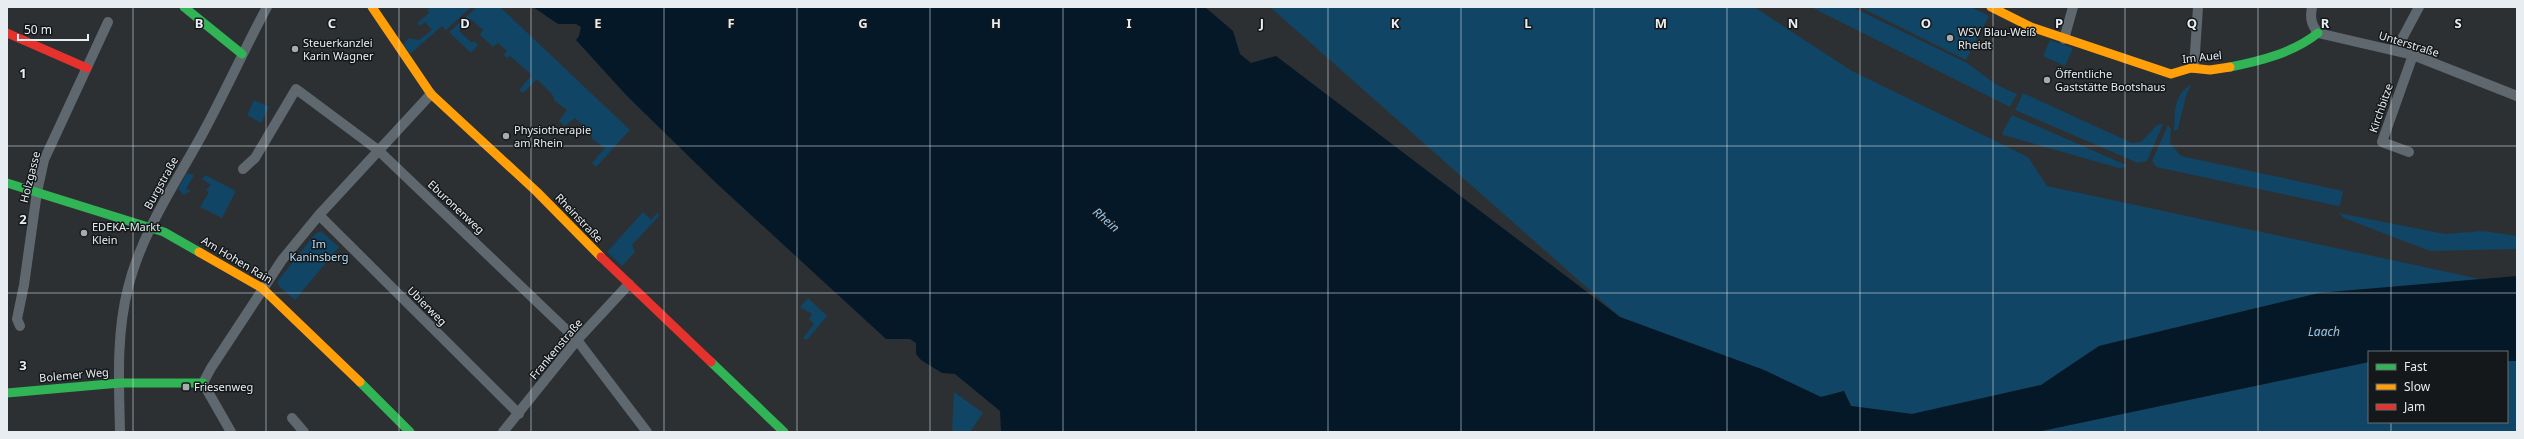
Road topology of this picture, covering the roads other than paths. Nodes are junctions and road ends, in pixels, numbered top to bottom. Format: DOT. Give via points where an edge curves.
graph roads {
  1 [pos="184,7"];
  2 [pos="267,7"];
  3 [pos="372,7"];
  4 [pos="1991,7"];
  5 [pos="2073,7"];
  6 [pos="2198,7"];
  7 [pos="2312,7"];
  8 [pos="2419,7"];
  9 [pos="108,22"];
  10 [pos="7,33"];
  11 [pos="2318,33"];
  12 [pos="2064,39"];
  13 [pos="2396,50"];
  14 [pos="242,54"];
  15 [pos="2413,55"];
  16 [pos="87,68"];
  17 [pos="2194,68"];
  18 [pos="430,94"];
  19 [pos="2517,96"];
  20 [pos="378,150"];
  21 [pos="2409,152"];
  22 [pos="243,169"];
  23 [pos="7,183"];
  24 [pos="37,192"];
  25 [pos="319,215"];
  26 [pos="150,228"];
  27 [pos="629,284"];
  28 [pos="262,288"];
  29 [pos="20,326"];
  30 [pos="578,340"];
  31 [pos="120,383"];
  32 [pos="204,383"];
  33 [pos="7,393"];
  34 [pos="519,414"];
  35 [pos="292,418"];
  36 [pos="120,432"];
  37 [pos="230,432"];
  38 [pos="304,432"];
  39 [pos="410,432"];
  40 [pos="503,432"];
  41 [pos="647,432"];
  42 [pos="784,432"];
  1 -- 14 [label="street"];
  2 -- 14 [label="street, Burgstraße"];
  3 -- 18 [label="street, Rheinstraße"];
  4 -- 12 [label="street, Im Auel" via="2031,27"];
  5 -- 12 [label="street"];
  6 -- 17 [label="street"];
  7 -- 11 [label="street" via="2312,26"];
  8 -- 13 [label="street"];
  9 -- 16 [label="street, Holzgasse"];
  10 -- 16 [label="street"];
  11 -- 13 [label="street, Unterstraße"];
  11 -- 17 [label="street, Im Auel" via="2305,43 2275,55 2208,70"];
  12 -- 17 [label="street, Im Auel" via="2171,74"];
  13 -- 15 [label="street, Unterstraße"];
  14 -- 26 [label="street, Burgstraße" via="205,130"];
  15 -- 19 [label="street, Unterstraße"];
  15 -- 21 [label="street, Kirchbitze" via="2382,142"];
  16 -- 24 [label="street, Holzgasse" via="44,160"];
  18 -- 20 [label="street"];
  18 -- 27 [label="street, Rheinstraße" via="536,192"];
  20 -- 22 [label="street, Eburonenweg" via="296,89 255,158"];
  20 -- 25 [label="street"];
  20 -- 30 [label="street, Eburonenweg"];
  23 -- 24 [label="street, Am Hohen Rain"];
  24 -- 26 [label="street, Am Hohen Rain"];
  24 -- 29 [label="street, Holzgasse" via="17,319"];
  25 -- 28 [label="street"];
  25 -- 34 [label="street, Ubierweg"];
  26 -- 28 [label="street, Am Hohen Rain" via="164,232"];
  26 -- 31 [label="street, Burgstraße" via="128,288 120,338"];
  27 -- 30 [label="street, Frankenstraße"];
  27 -- 42 [label="street, Rheinstraße"];
  28 -- 32 [label="street"];
  28 -- 39 [label="street, Am Hohen Rain"];
  30 -- 34 [label="street, Frankenstraße"];
  30 -- 41 [label="street, Eburonenweg"];
  31 -- 32 [label="street"];
  31 -- 33 [label="street, Bolemer Weg"];
  31 -- 36 [label="street, Burgstraße"];
  32 -- 37 [label="street"];
  34 -- 40 [label="street, Frankenstraße"];
  35 -- 38 [label="street"];
}
